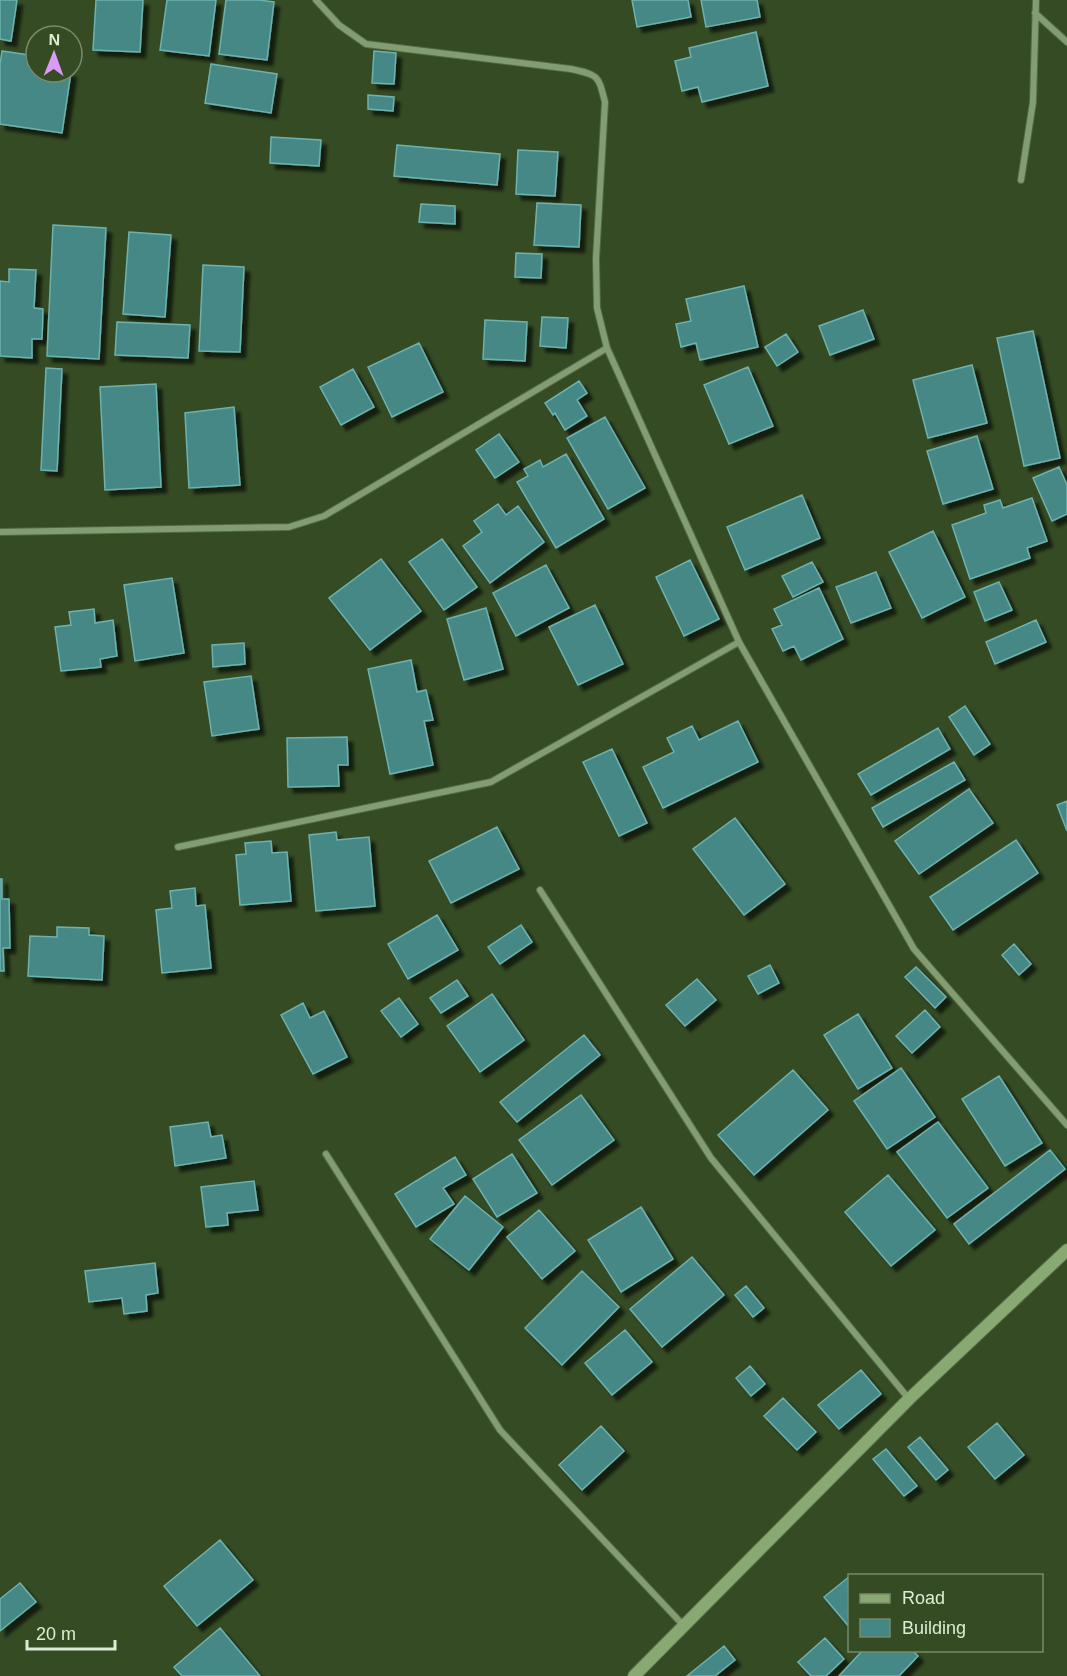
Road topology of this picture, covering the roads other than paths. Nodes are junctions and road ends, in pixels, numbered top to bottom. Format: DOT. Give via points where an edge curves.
graph roads {
  1 [pos="316,0"];
  2 [pos="1036,0"];
  3 [pos="1035,13"];
  4 [pos="1067,42"];
  5 [pos="1021,180"];
  6 [pos="607,348"];
  7 [pos="0,532"];
  8 [pos="739,642"];
  9 [pos="178,847"];
  10 [pos="540,890"];
  11 [pos="1067,1125"];
  12 [pos="326,1154"];
  13 [pos="1067,1250"];
  14 [pos="909,1399"];
  15 [pos="684,1626"];
  16 [pos="634,1676"];
  1 -- 6 [label="street" via="339,25 366,44 572,69 592,73 600,82 605,102 597,308"];
  2 -- 3 [label="street"];
  3 -- 4 [label="street"];
  3 -- 5 [label="street" via="1033,102"];
  6 -- 7 [label="street" via="324,516 289,527"];
  6 -- 8 [label="street"];
  8 -- 9 [label="street" via="491,782"];
  8 -- 11 [label="street" via="914,949"];
  10 -- 14 [label="street" via="711,1158"];
  12 -- 15 [label="street" via="500,1430"];
  13 -- 14 [label="street"];
  14 -- 15 [label="street"];
  15 -- 16 [label="street"];
}
